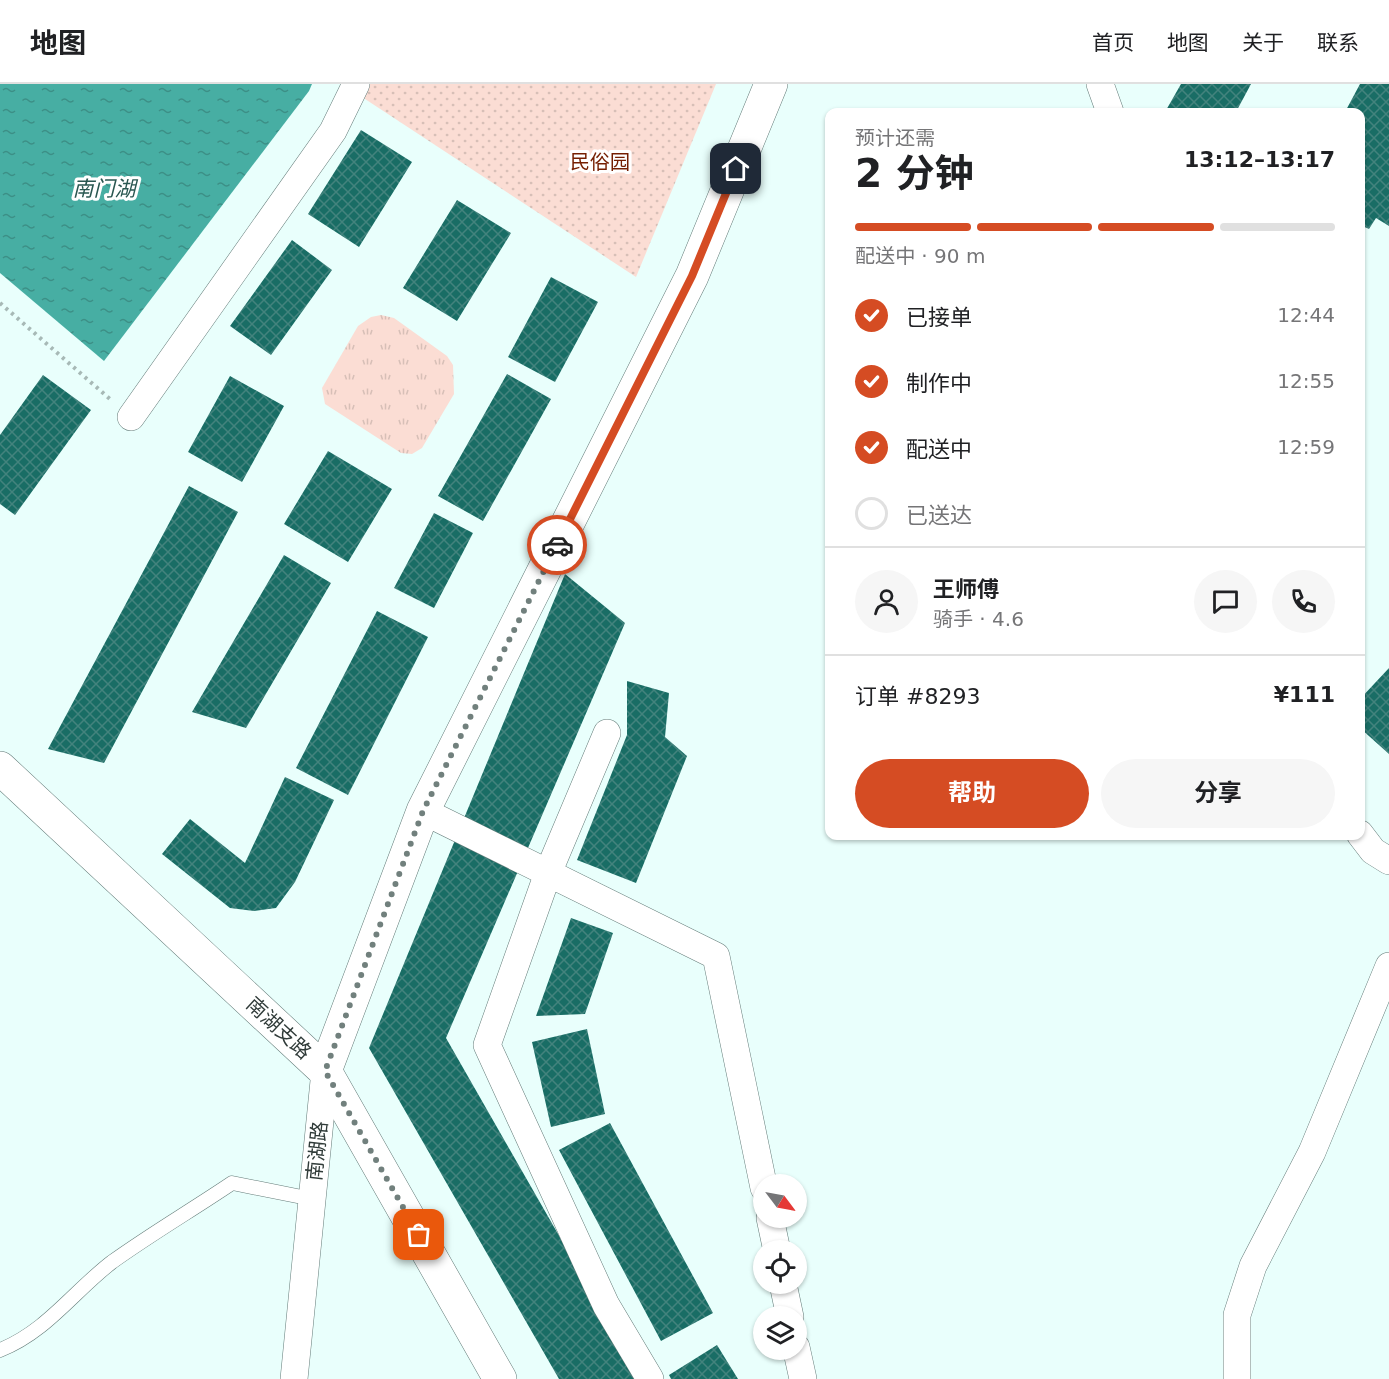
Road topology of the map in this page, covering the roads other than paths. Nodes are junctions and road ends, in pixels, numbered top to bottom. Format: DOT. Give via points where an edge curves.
graph roads {
  1 [pos="356,84"];
  2 [pos="771,84"];
  3 [pos="1100,84"];
  4 [pos="1109,108"];
  5 [pos="131,417"];
  6 [pos="607,733"];
  7 [pos="0,768"];
  8 [pos="423,811"];
  9 [pos="1365,840"];
  10 [pos="1389,861"];
  11 [pos="548,873"];
  12 [pos="1389,966"];
  13 [pos="325,1071"];
  14 [pos="761,1174"];
  15 [pos="312,1199"];
  16 [pos="0,1350"];
  17 [pos="799,1360"];
  18 [pos="294,1379"];
  19 [pos="500,1379"];
  20 [pos="650,1379"];
  21 [pos="803,1379"];
  22 [pos="1237,1379"];
  1 -- 5 [label="street" via="333,131"];
  2 -- 8 [label="street, 南湖路" via="692,276"];
  3 -- 4 [label="street"];
  6 -- 11 [label="street"];
  7 -- 13 [label="street, 南湖支路"];
  8 -- 11 [label="street"];
  8 -- 13 [label="street, 南湖路"];
  9 -- 10 [label="street"];
  11 -- 14 [label="street" via="716,956"];
  11 -- 20 [label="street" via="488,1045 606,1305"];
  12 -- 22 [label="street" via="1312,1152 1252,1266 1237,1315"];
  13 -- 15 [label="street, 南湖路"];
  13 -- 19 [label="street, 南湖支路"];
  15 -- 16 [label="lane" via="232,1183 111,1263 42,1326"];
  15 -- 18 [label="street, 南湖路"];
  17 -- 21 [label="street"];
}
